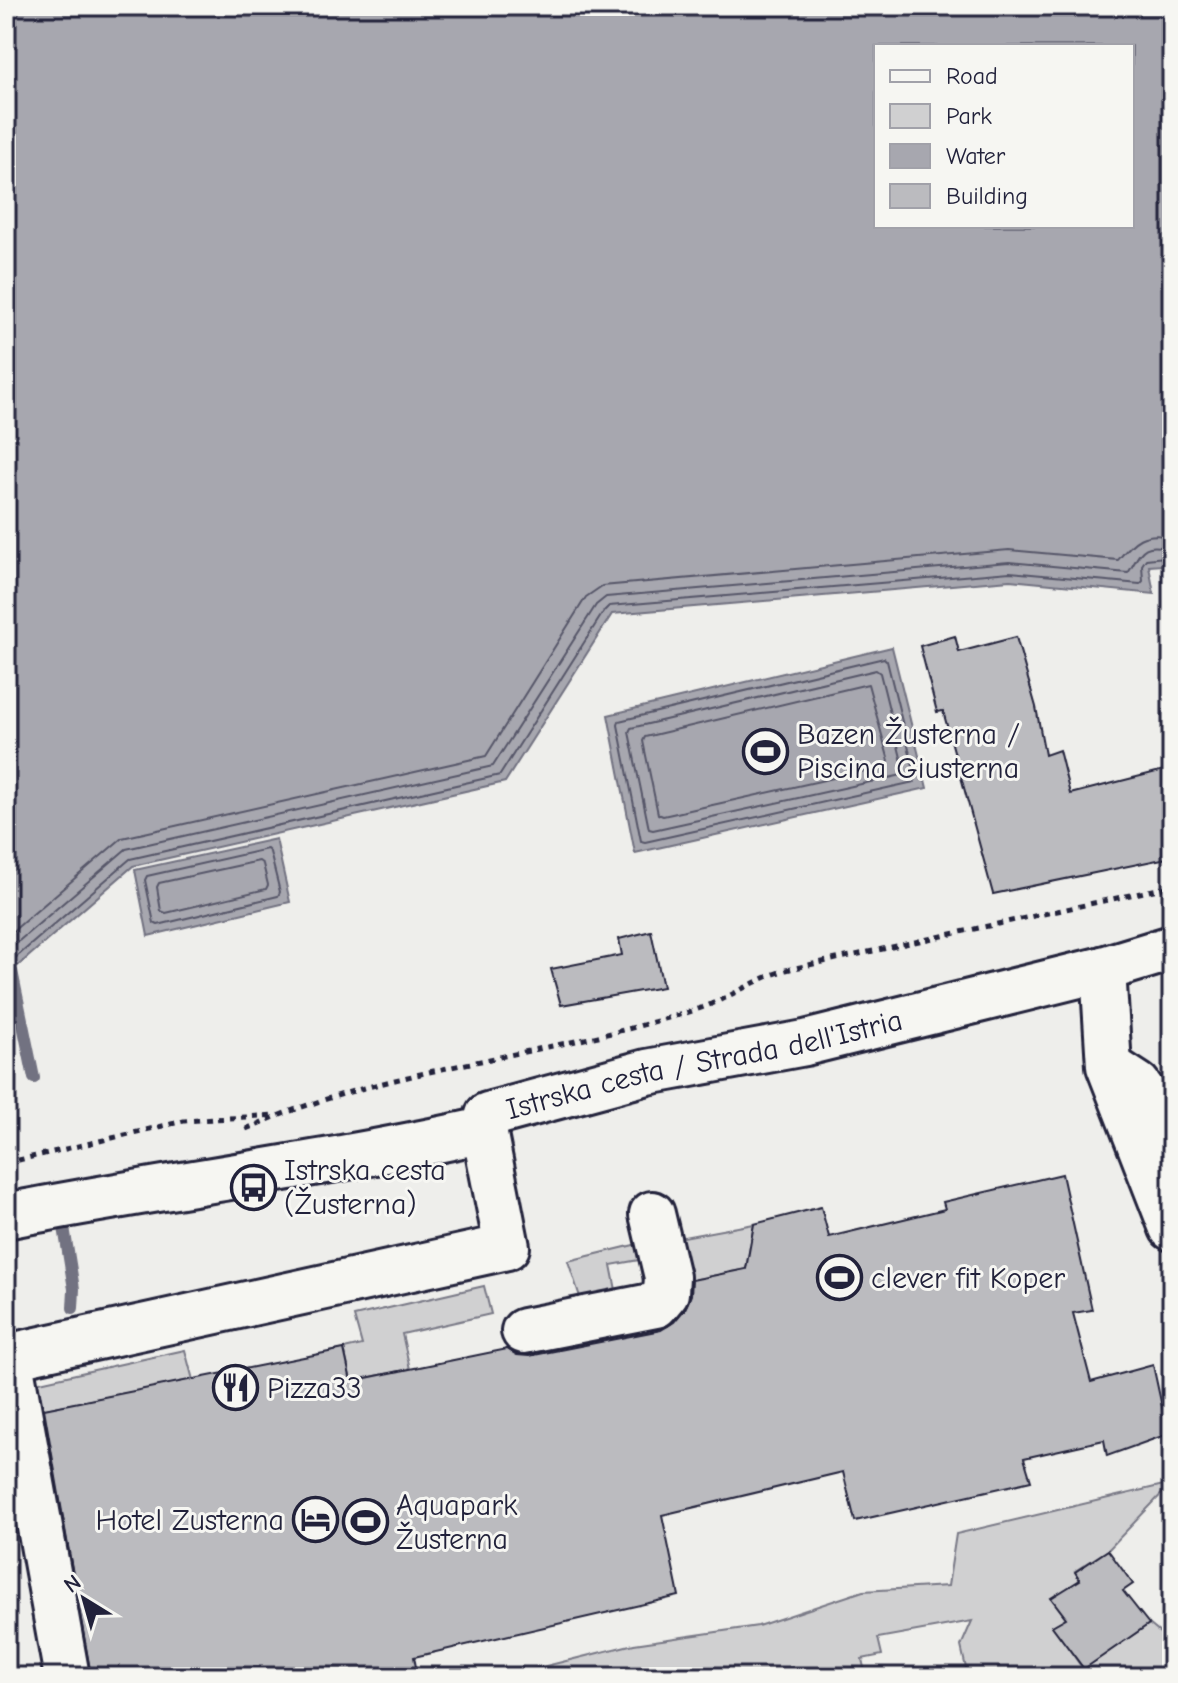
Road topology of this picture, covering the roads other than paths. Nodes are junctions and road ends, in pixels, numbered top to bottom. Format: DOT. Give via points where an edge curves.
graph roads {
  1 [pos="1172,948"];
  2 [pos="1103,969"];
  3 [pos="1109,1066"];
  4 [pos="484,1130"];
  5 [pos="1172,1131"];
  6 [pos="652,1214"];
  7 [pos="6,1216"];
  8 [pos="1172,1228"];
  9 [pos="524,1331"];
  10 [pos="8,1356"];
  11 [pos="67,1677"];
  1 -- 2 [label="street, Istrska cesta / Strada dell'Istria"];
  2 -- 3 [label="street"];
  2 -- 4 [label="street, Istrska cesta / Strada dell'Istria" via="805,1043 647,1072 488,1115"];
  3 -- 5 [label="street" via="1138,1085"];
  3 -- 8 [label="street"];
  4 -- 7 [label="street, Istrska cesta / Strada dell'Istria" via="401,1149"];
  4 -- 10 [label="street" via="507,1247"];
  6 -- 9 [label="street" via="667,1277 666,1293 656,1305"];
  10 -- 11 [label="street"];
}
